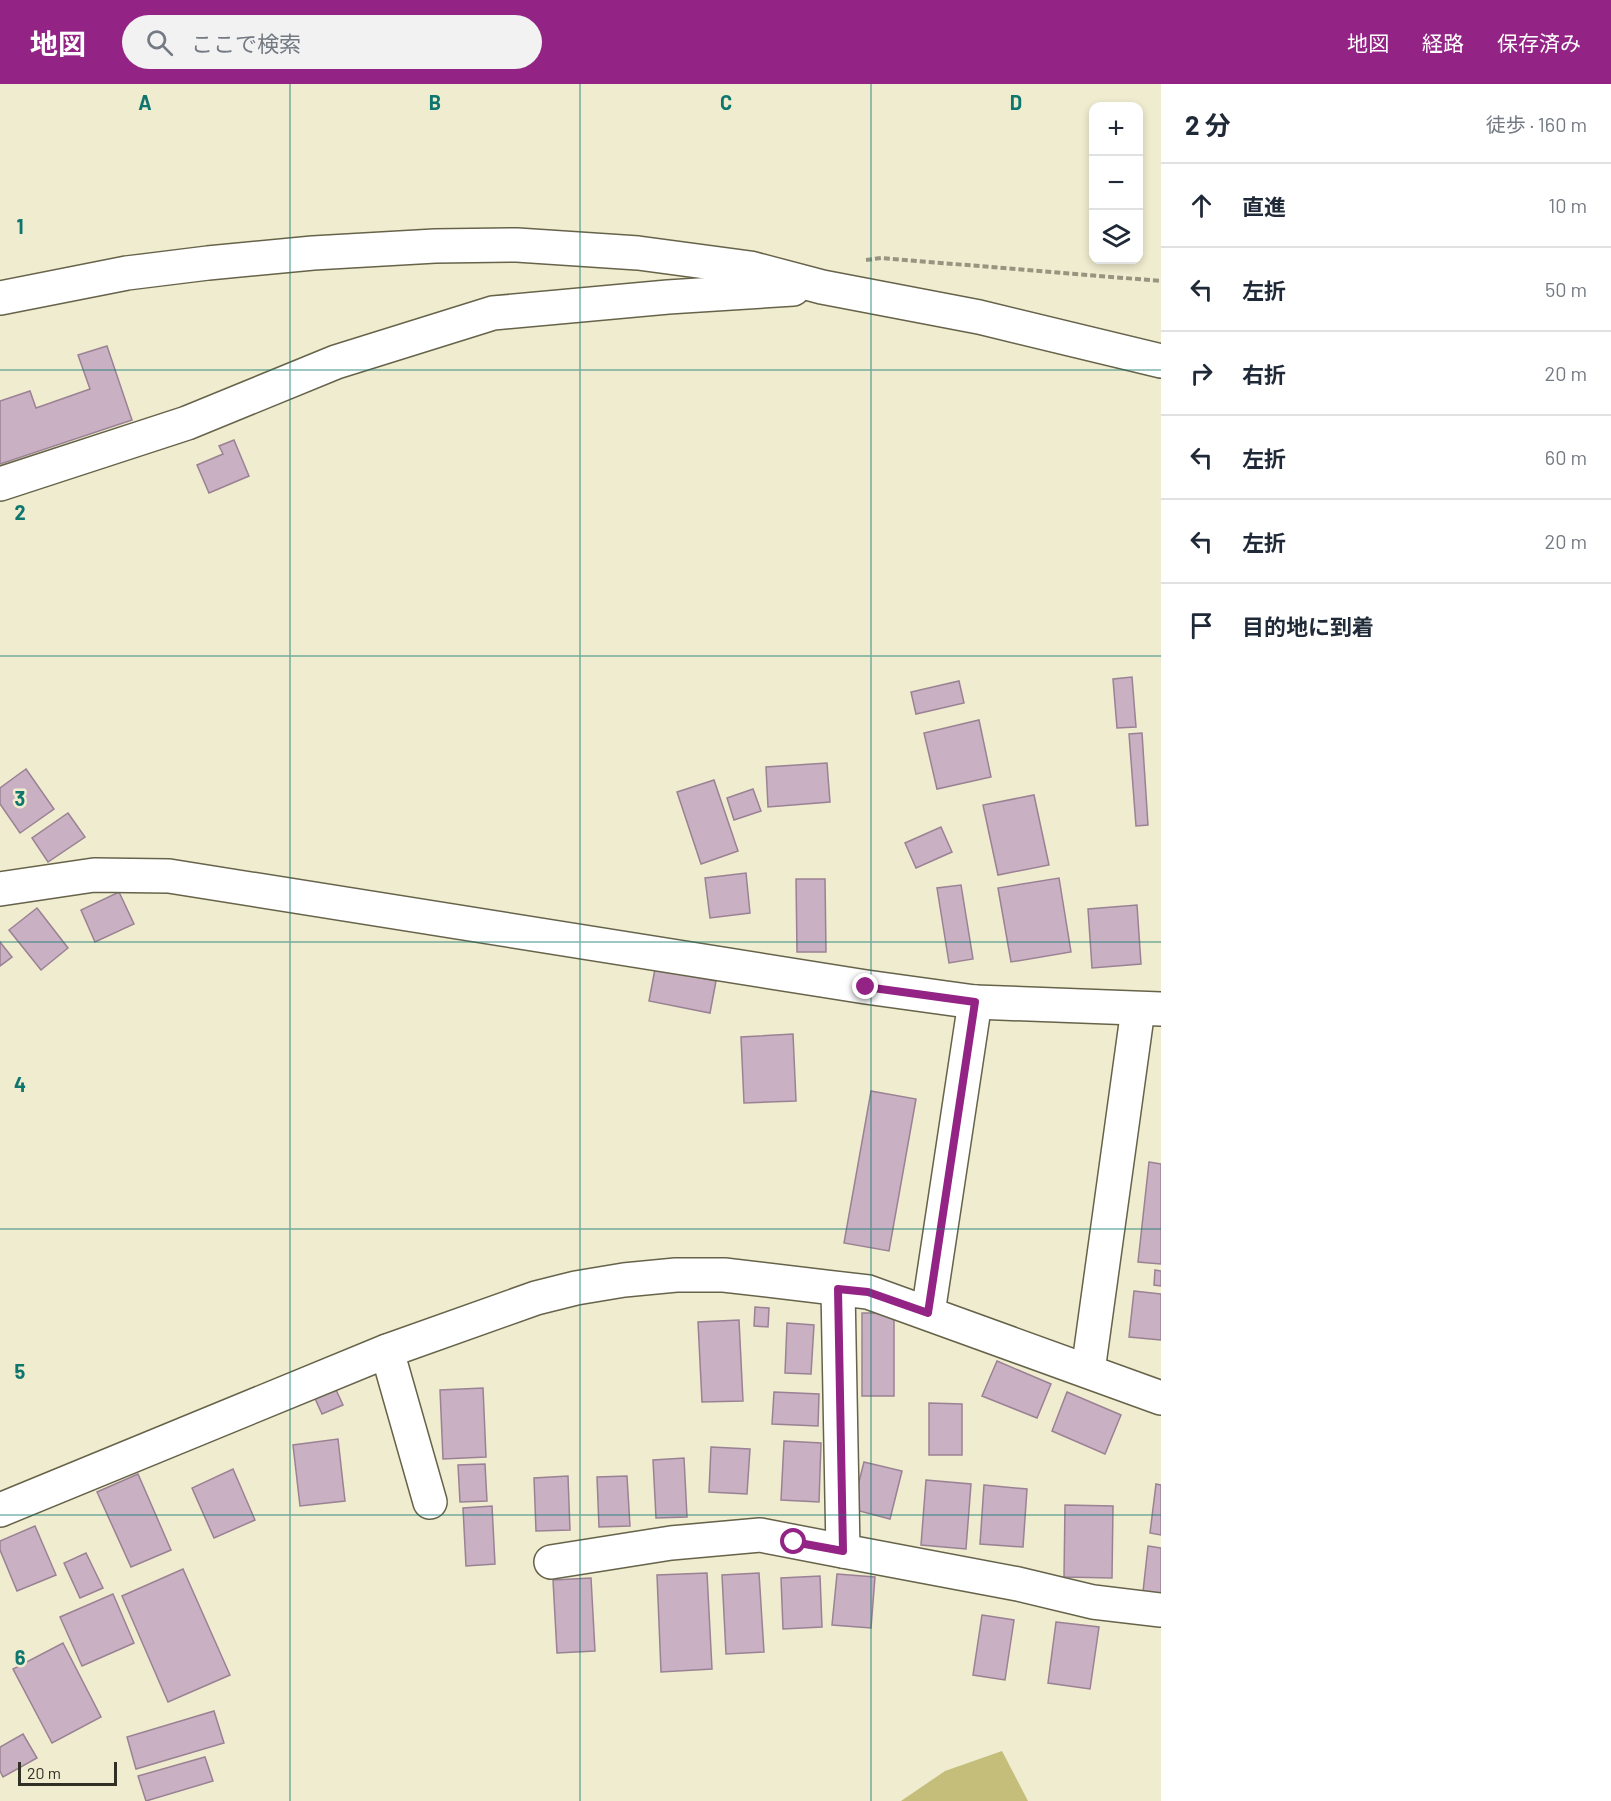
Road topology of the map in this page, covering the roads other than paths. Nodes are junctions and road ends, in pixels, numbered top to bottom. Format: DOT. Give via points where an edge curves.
graph roads {
  1 [pos="822,288"];
  2 [pos="0,298"];
  3 [pos="1161,361"];
  4 [pos="0,484"];
  5 [pos="0,889"];
  6 [pos="975,1002"];
  7 [pos="1149,1009"];
  8 [pos="838,1289"];
  9 [pos="928,1313"];
  10 [pos="387,1351"];
  11 [pos="1088,1371"];
  12 [pos="1161,1398"];
  13 [pos="430,1502"];
  14 [pos="0,1510"];
  15 [pos="843,1551"];
  16 [pos="551,1562"];
  17 [pos="1161,1610"];
  1 -- 2 [label="street" via="750,268 638,253 517,245 313,253 208,263 127,273"];
  1 -- 3 [label="street" via="979,317"];
  1 -- 4 [label="street" via="668,297 493,314 336,362 187,423"];
  5 -- 6 [label="street" via="94,875 168,876"];
  6 -- 7 [label="street"];
  6 -- 9 [label="street"];
  7 -- 11 [label="street"];
  8 -- 9 [label="street" via="868,1292"];
  8 -- 10 [label="street" via="724,1275 624,1280 536,1298"];
  8 -- 15 [label="street"];
  9 -- 11 [label="street"];
  10 -- 13 [label="street"];
  10 -- 14 [label="street"];
  11 -- 12 [label="street"];
  15 -- 16 [label="street" via="760,1535 671,1543"];
  15 -- 17 [label="street" via="1093,1602"];
}
